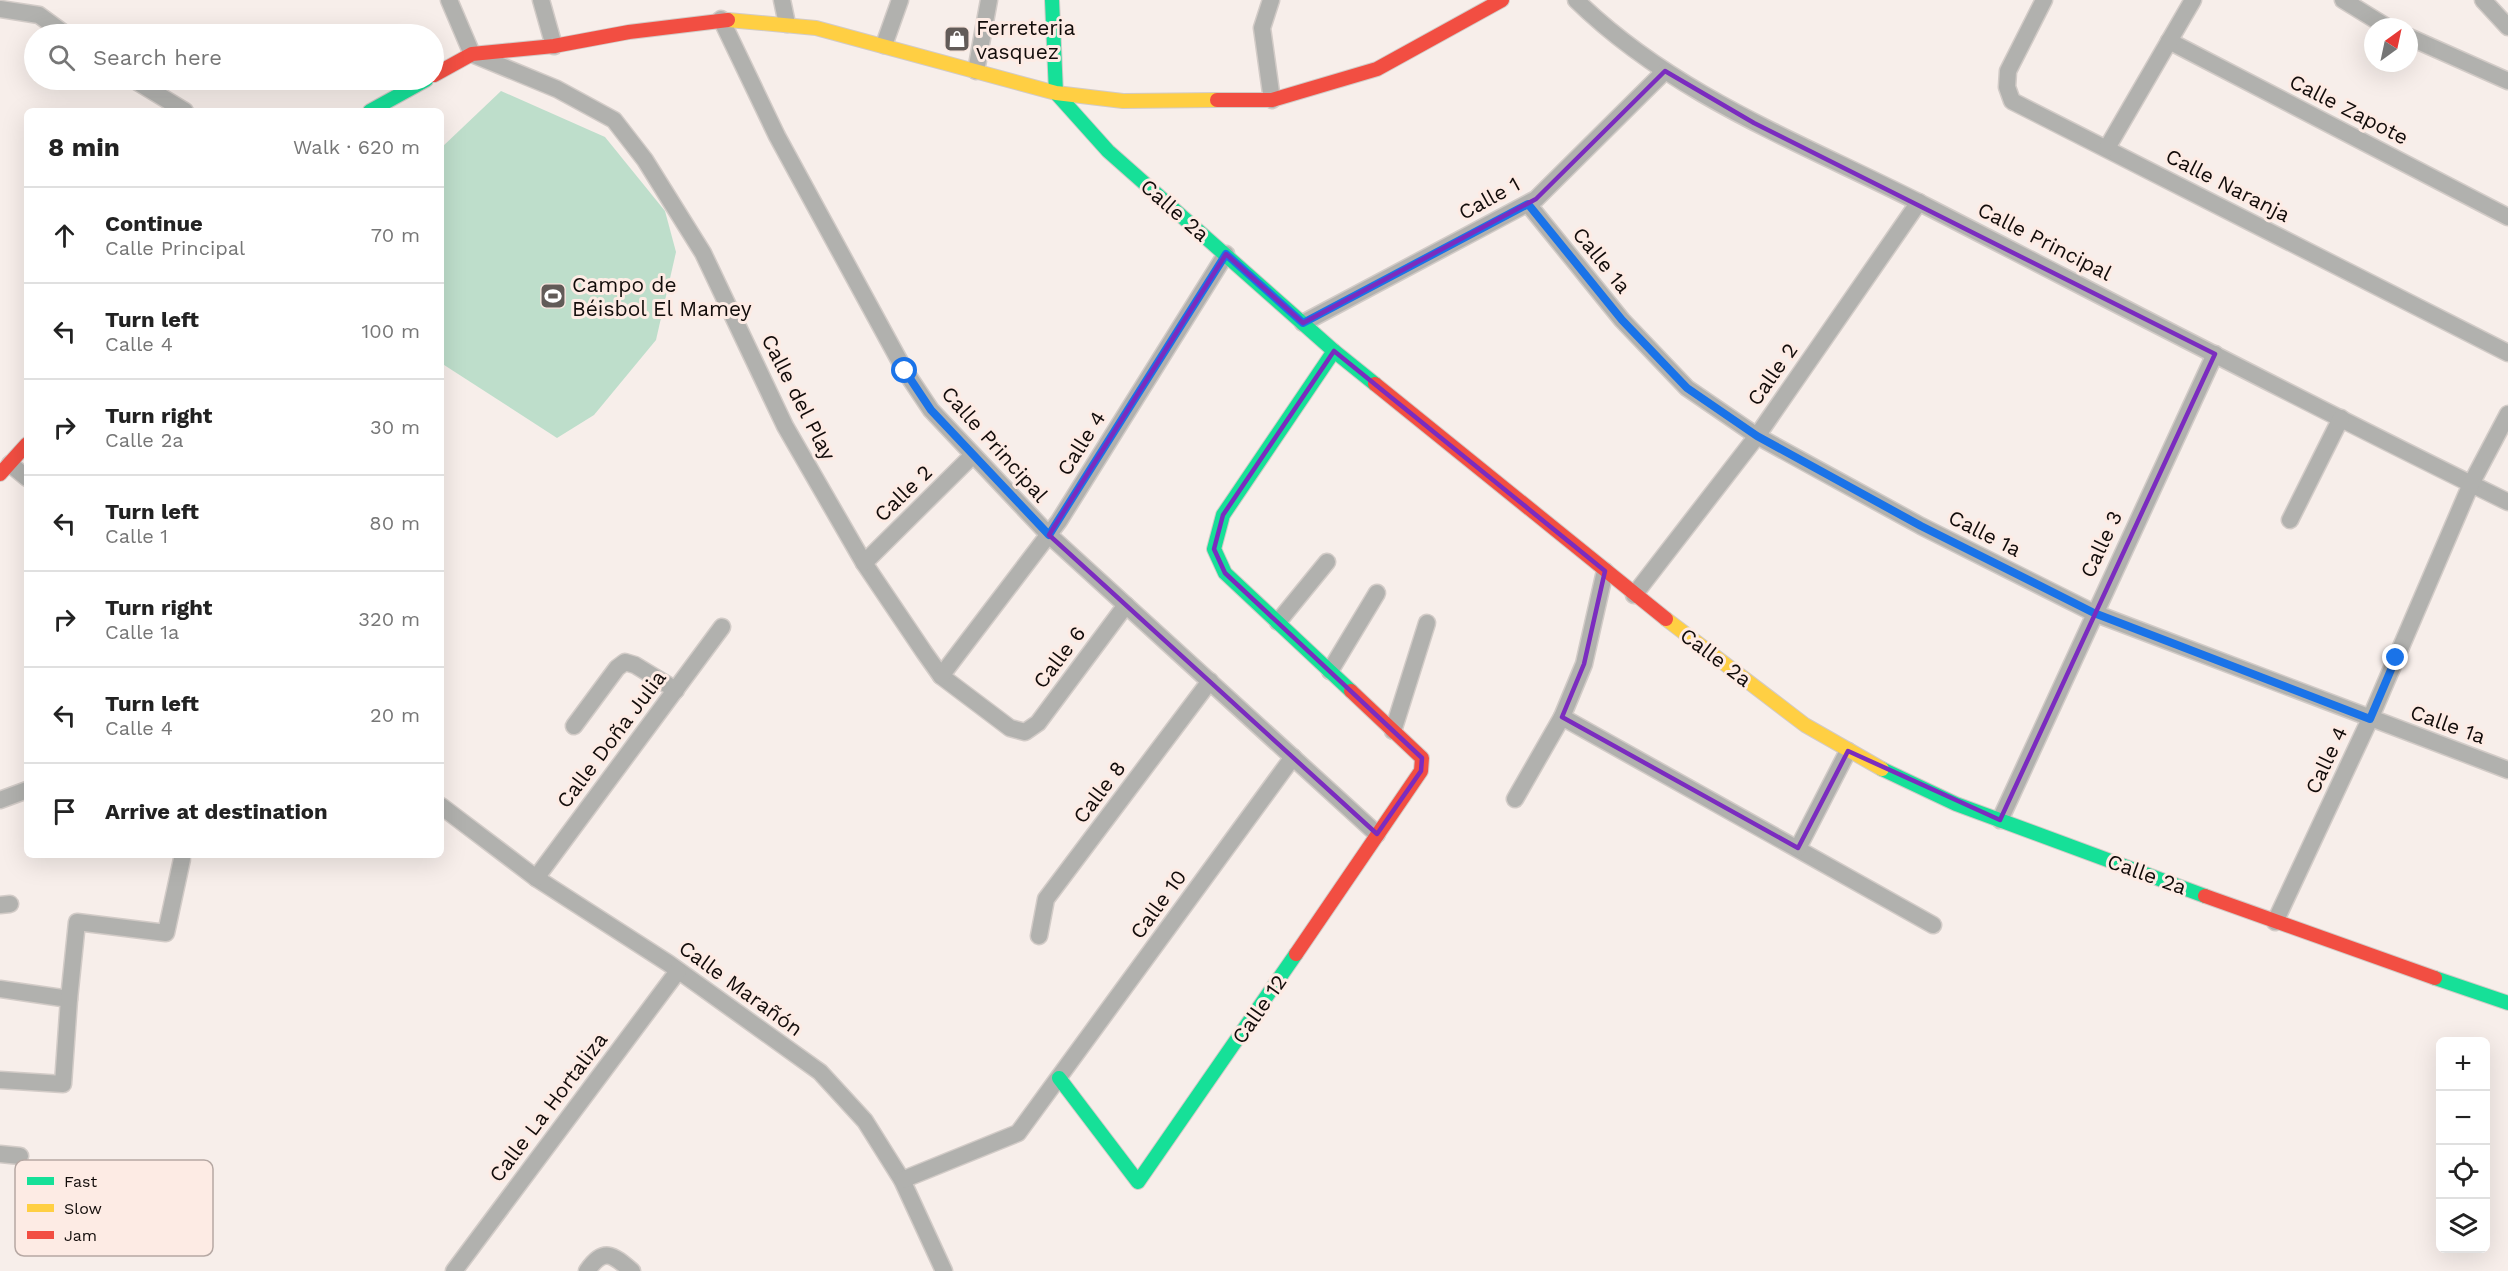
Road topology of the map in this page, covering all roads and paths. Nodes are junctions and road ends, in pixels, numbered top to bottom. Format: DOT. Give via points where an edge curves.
graph roads {
  1 [pos="449,0"];
  2 [pos="541,0"];
  3 [pos="782,0"];
  4 [pos="900,0"];
  5 [pos="989,0"];
  6 [pos="1052,0"];
  7 [pos="1272,0"];
  8 [pos="1502,0"];
  9 [pos="1576,0"];
  10 [pos="2193,0"];
  11 [pos="2343,0"];
  12 [pos="2482,0"];
  13 [pos="2040,5"];
  14 [pos="0,9"];
  15 [pos="2372,18"];
  16 [pos="722,19"];
  17 [pos="51,24"];
  18 [pos="788,24"];
  19 [pos="2508,27"];
  20 [pos="2169,41"];
  21 [pos="2418,41"];
  22 [pos="884,45"];
  23 [pos="554,46"];
  24 [pos="472,54"];
  25 [pos="444,69"];
  26 [pos="976,71"];
  27 [pos="1665,71"];
  28 [pos="2508,81"];
  29 [pos="150,90"];
  30 [pos="408,90"];
  31 [pos="1056,93"];
  32 [pos="1272,100"];
  33 [pos="180,108"];
  34 [pos="375,108"];
  35 [pos="2107,148"];
  36 [pos="1919,202"];
  37 [pos="1528,204"];
  38 [pos="2508,217"];
  39 [pos="1226,254"];
  40 [pos="1303,323"];
  41 [pos="1334,351"];
  42 [pos="2508,352"];
  43 [pos="2215,354"];
  44 [pos="2508,414"];
  45 [pos="2341,418"];
  46 [pos="1757,436"];
  47 [pos="24,447"];
  48 [pos="973,455"];
  49 [pos="5,469"];
  50 [pos="24,477"];
  51 [pos="2471,484"];
  52 [pos="2508,502"];
  53 [pos="2290,520"];
  54 [pos="1049,535"];
  55 [pos="1327,562"];
  56 [pos="864,563"];
  57 [pos="1605,571"];
  58 [pos="1377,593"];
  59 [pos="1634,595"];
  60 [pos="1126,605"];
  61 [pos="2094,613"];
  62 [pos="1278,622"];
  63 [pos="1427,623"];
  64 [pos="722,627"];
  65 [pos="1330,670"];
  66 [pos="941,676"];
  67 [pos="1210,681"];
  68 [pos="676,690"];
  69 [pos="1562,717"];
  70 [pos="2370,719"];
  71 [pos="574,726"];
  72 [pos="1394,730"];
  73 [pos="1025,732"];
  74 [pos="1848,751"];
  75 [pos="1293,757"];
  76 [pos="2508,770"];
  77 [pos="24,791"];
  78 [pos="1515,799"];
  79 [pos="0,800"];
  80 [pos="444,808"];
  81 [pos="2000,820"];
  82 [pos="1377,834"];
  83 [pos="1798,848"];
  84 [pos="182,859"];
  85 [pos="536,878"];
  86 [pos="2275,922"];
  87 [pos="1933,925"];
  88 [pos="1039,936"];
  89 [pos="678,971"];
  90 [pos="0,989"];
  91 [pos="69,999"];
  92 [pos="2508,1003"];
  93 [pos="1059,1078"];
  94 [pos="0,1080"];
  95 [pos="0,1154"];
  96 [pos="20,1156"];
  97 [pos="902,1180"];
  98 [pos="454,1271"];
  99 [pos="586,1271"];
  100 [pos="632,1271"];
  101 [pos="944,1271"];
  1 -- 24 [label="street"];
  2 -- 23 [label="street"];
  3 -- 18 [label="street"];
  4 -- 22 [label="street"];
  5 -- 26 [label="street"];
  6 -- 31 [label="street"];
  7 -- 32 [label="street" via="1262,28"];
  8 -- 32 [label="street" via="1377,69"];
  9 -- 27 [label="street, Calle Principal"];
  10 -- 20 [label="street"];
  11 -- 15 [label="street"];
  12 -- 19 [label="street"];
  13 -- 35 [label="street, Calle Naranja" via="2008,71 2007,87 2012,101"];
  14 -- 17 [label="street" via="39,15"];
  16 -- 18 [label="street"];
  16 -- 23 [label="street"];
  16 -- 48 [label="street, Calle Principal" via="777,136 905,371 931,410"];
  18 -- 22 [label="street"];
  20 -- 35 [label="street"];
  20 -- 38 [label="street, Calle Zapote"];
  21 -- 28 [label="street"];
  22 -- 26 [label="street"];
  23 -- 24 [label="street"];
  24 -- 25 [label="street"];
  24 -- 56 [label="street, Calle del Play" via="557,89 614,120 645,160 703,253 784,426"];
  26 -- 31 [label="street"];
  27 -- 36 [label="street, Calle Principal" via="1755,123"];
  27 -- 37 [label="street, Calle 1"];
  29 -- 33 [label="street"];
  30 -- 34 [label="street"];
  31 -- 32 [label="street" via="1123,101"];
  31 -- 39 [label="street, Calle 2a" via="1108,151"];
  35 -- 42 [label="street, Calle Naranja"];
  36 -- 43 [label="street, Calle Principal"];
  36 -- 46 [label="street, Calle 2"];
  37 -- 40 [label="street, Calle 1"];
  37 -- 46 [label="street, Calle 1a" via="1622,320 1687,388"];
  39 -- 40 [label="street, Calle 2a"];
  39 -- 54 [label="street, Calle 4"];
  40 -- 41 [label="street, Calle 2a"];
  41 -- 57 [label="street, Calle 2a"];
  41 -- 62 [label="street, Calle 12" via="1223,515 1214,549 1225,573"];
  43 -- 45 [label="street, Calle Principal"];
  43 -- 61 [label="street, Calle 3"];
  44 -- 51 [label="street, Calle 4"];
  45 -- 51 [label="street, Calle Principal"];
  45 -- 53 [label="street"];
  46 -- 59 [label="street, Calle 2"];
  46 -- 61 [label="street, Calle 1a" via="1921,526"];
  47 -- 49 [label="street"];
  48 -- 54 [label="street, Calle Principal"];
  48 -- 56 [label="street, Calle 2"];
  49 -- 50 [label="street"];
  51 -- 52 [label="street, Calle Principal"];
  51 -- 70 [label="street, Calle 4"];
  54 -- 60 [label="street, Calle Principal"];
  54 -- 66 [label="street, Calle 4"];
  55 -- 62 [label="street"];
  56 -- 66 [label="street, Calle del Play"];
  57 -- 59 [label="street, Calle 2a"];
  57 -- 69 [label="street" via="1584,664"];
  58 -- 65 [label="street"];
  59 -- 74 [label="street, Calle 2a" via="1805,725"];
  60 -- 67 [label="street, Calle Principal"];
  60 -- 73 [label="street, Calle 6" via="1038,723"];
  61 -- 70 [label="street, Calle 1a"];
  61 -- 81 [label="street, Calle 3"];
  62 -- 65 [label="street, Calle 12"];
  63 -- 72 [label="street"];
  64 -- 68 [label="street, Calle Doña Julia"];
  65 -- 72 [label="street, Calle 12"];
  66 -- 73 [label="street, Calle del Play" via="1010,728"];
  67 -- 75 [label="street, Calle Principal"];
  67 -- 88 [label="street, Calle 8" via="1046,899"];
  68 -- 71 [label="street" via="625,662"];
  68 -- 85 [label="street, Calle Doña Julia"];
  69 -- 78 [label="street"];
  69 -- 83 [label="street"];
  70 -- 76 [label="street, Calle 1a"];
  70 -- 86 [label="street, Calle 4"];
  72 -- 82 [label="street, Calle 12" via="1422,758 1421,771"];
  74 -- 81 [label="street, Calle 2a" via="1956,804"];
  74 -- 83 [label="street"];
  75 -- 82 [label="street, Calle Principal"];
  75 -- 93 [label="street, Calle 10"];
  77 -- 79 [label="street"];
  80 -- 85 [label="street, Calle Marañón"];
  81 -- 86 [label="street, Calle 2a"];
  82 -- 93 [label="street, Calle 12" via="1138,1182"];
  83 -- 87 [label="street"];
  84 -- 91 [label="street" via="166,933 76,922"];
  85 -- 89 [label="street, Calle Marañón"];
  86 -- 92 [label="street, Calle 2a"];
  89 -- 97 [label="street, Calle Marañón" via="820,1072 865,1121"];
  89 -- 98 [label="street, Calle La Hortaliza"];
  90 -- 91 [label="street"];
  91 -- 94 [label="street" via="63,1084"];
  93 -- 97 [label="street, Calle 10" via="1018,1133"];
  95 -- 96 [label="street"];
  97 -- 101 [label="street, Calle Marañón"];
  99 -- 100 [label="street" via="597,1257 608,1254"];
}
